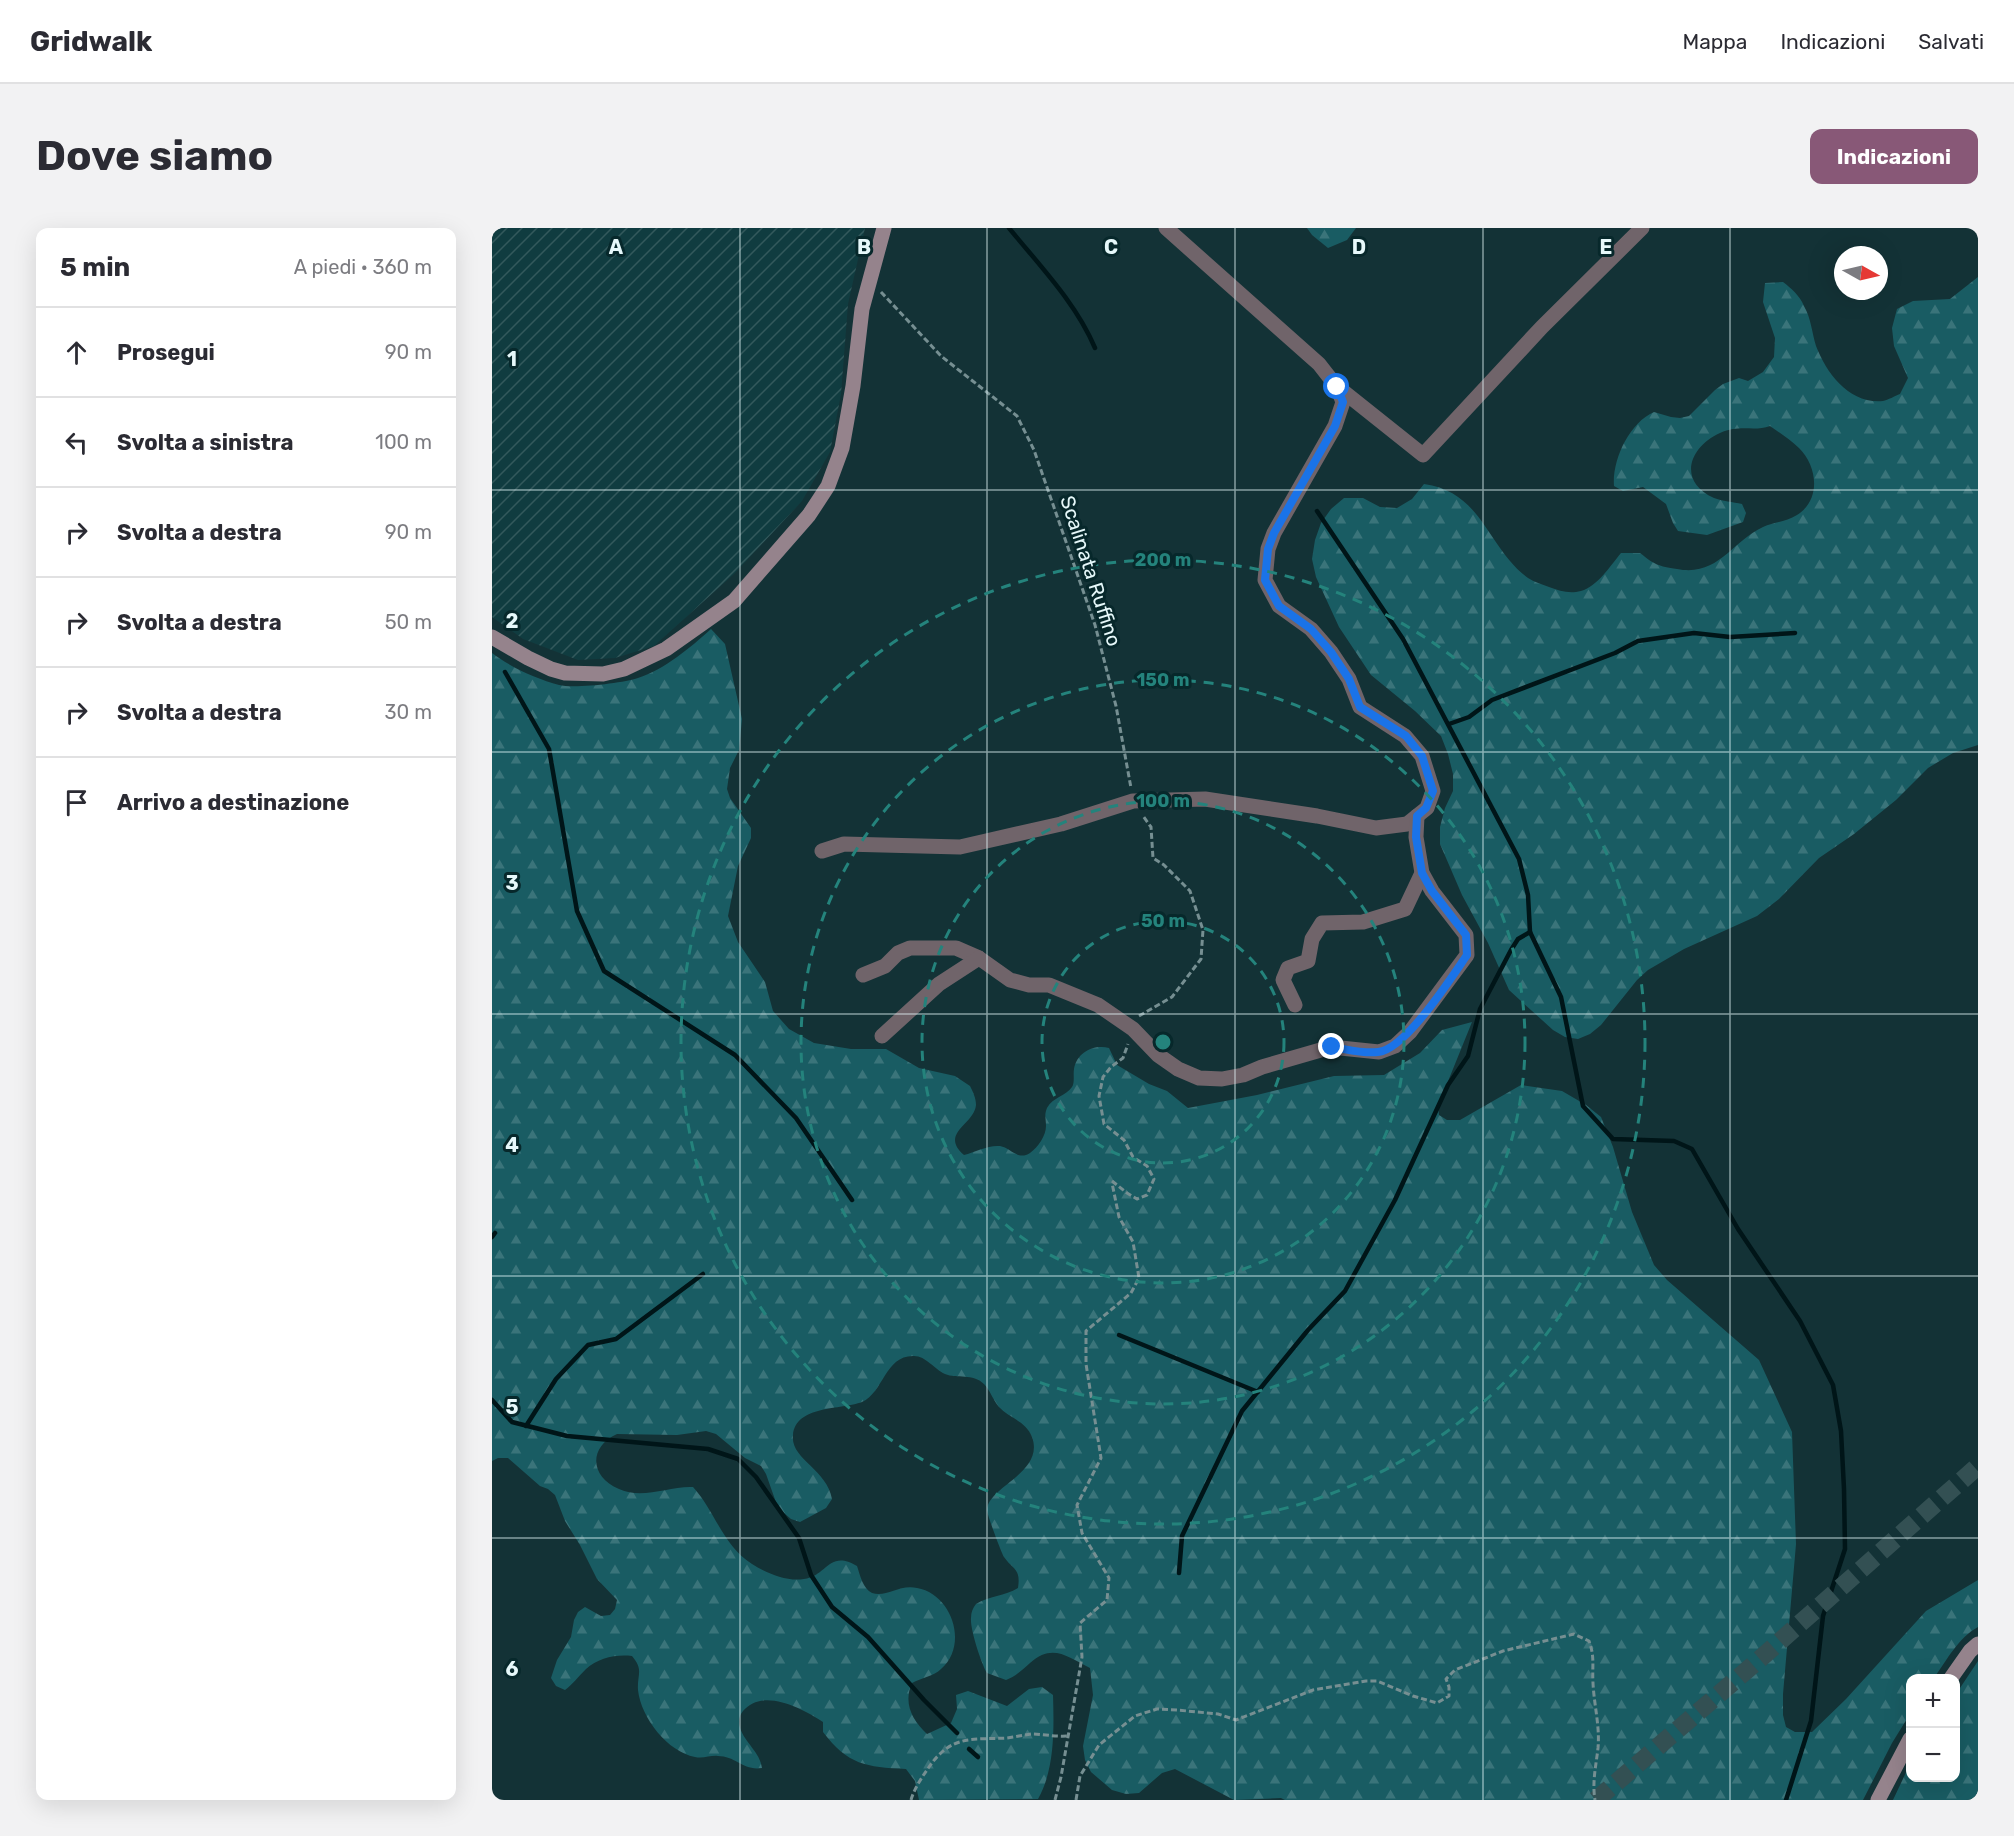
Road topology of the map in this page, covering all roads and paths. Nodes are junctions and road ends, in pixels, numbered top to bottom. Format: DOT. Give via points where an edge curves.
graph roads {
  1 [pos="884,228"];
  2 [pos="1166,228"];
  3 [pos="1642,228"];
  4 [pos="869,279"];
  5 [pos="1337,387"];
  6 [pos="492,637"];
  7 [pos="1133,801"];
  8 [pos="1417,816"];
  9 [pos="822,851"];
  10 [pos="1422,873"];
  11 [pos="979,958"];
  12 [pos="862,975"];
  13 [pos="1295,1005"];
  14 [pos="1133,1029"];
  15 [pos="882,1036"];
  16 [pos="1978,1644"];
  17 [pos="1954,1674"];
  18 [pos="1068,1736"];
  19 [pos="1906,1748"];
  20 [pos="911,1800"];
  21 [pos="1054,1800"];
  22 [pos="1076,1800"];
  23 [pos="1594,1800"];
  24 [pos="1878,1800"];
  1 -- 4 [label="main road"];
  2 -- 5 [label="street" via="1319,364"];
  3 -- 5 [label="street" via="1542,327 1423,455"];
  4 -- 6 [label="main road" via="854,387 842,447 828,486 809,515 734,601 666,649 624,669 603,674 551,669"];
  4 -- 7 [label="path, Scalinata Ruffino" via="941,356 1022,424 1095,625 1116,706"];
  5 -- 8 [label="street" via="1343,402 1335,426 1274,533 1265,580 1279,606 1311,629 1331,652 1349,679 1360,707 1406,736 1422,756 1433,791 1426,808"];
  7 -- 8 [label="street" via="1204,799 1376,828 1407,824"];
  7 -- 9 [label="street" via="1061,824 960,847 844,844"];
  7 -- 14 [label="path, Scalinata Ruffino" via="1151,827 1153,858 1190,891 1203,930 1202,959 1172,997 1140,1014"];
  8 -- 10 [label="street"];
  10 -- 13 [label="street" via="1405,909 1363,921 1322,923 1312,939 1308,961 1288,968 1283,980"];
  10 -- 14 [label="street" via="1466,935 1467,955 1410,1032 1395,1046 1379,1053 1332,1047 1243,1075 1199,1078 1158,1055"];
  11 -- 12 [label="street" via="956,948 910,948 897,953 885,966"];
  11 -- 14 [label="street" via="1010,980 1049,986 1078,996"];
  11 -- 15 [label="street" via="939,984"];
  14 -- 18 [label="path" via="1123,1058 1103,1077 1099,1096 1104,1124 1124,1140 1133,1157 1148,1166 1154,1179 1148,1195 1137,1199 1112,1181 1119,1217 1134,1242 1139,1278 1131,1293 1086,1331 1086,1364 1101,1458 1077,1505 1082,1533 1109,1578 1107,1600 1080,1623 1082,1657"];
  16 -- 17 [label="main road"];
  18 -- 20 [label="path" via="1031,1734 957,1742 939,1753"];
  18 -- 21 [label="path"];
  19 -- 24 [label="main road"];
  22 -- 23 [label="path" via="1080,1776 1099,1745 1135,1716 1157,1709 1218,1714 1236,1720 1313,1690 1366,1681 1377,1681 1437,1703 1449,1696 1446,1679 1455,1670 1503,1651 1574,1634 1589,1641 1594,1654 1598,1720"];
}
